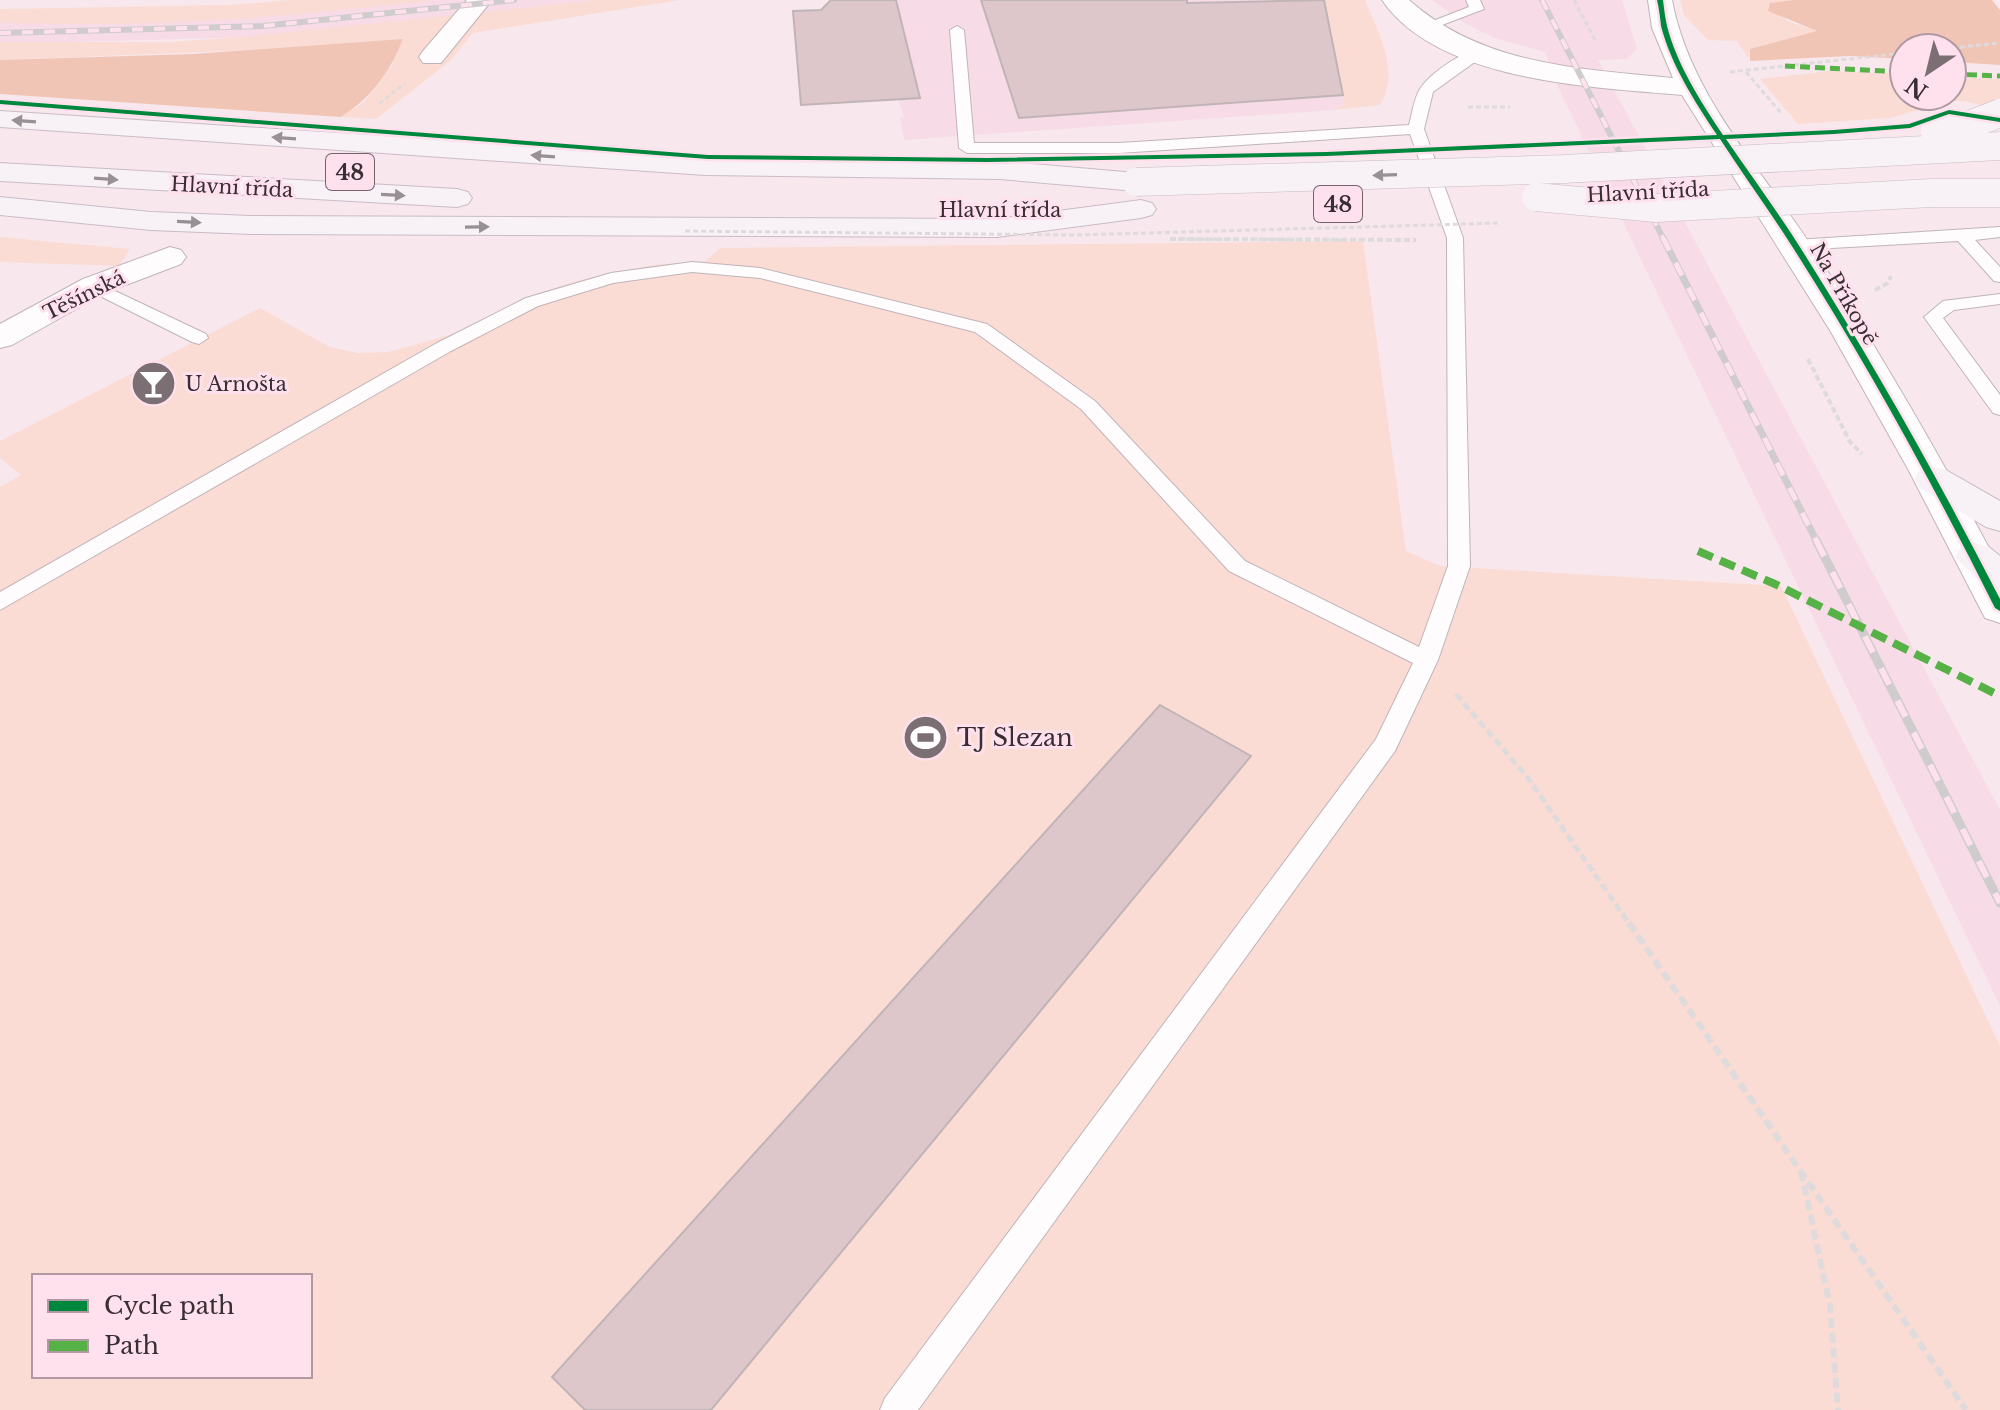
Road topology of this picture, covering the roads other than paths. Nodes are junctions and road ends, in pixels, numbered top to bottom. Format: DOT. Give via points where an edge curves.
graph roads {
  1 [pos="480,0"];
  2 [pos="1394,0"];
  3 [pos="1473,0"];
  4 [pos="1660,0"];
  5 [pos="1424,27"];
  6 [pos="957,30"];
  7 [pos="1478,53"];
  8 [pos="432,57"];
  9 [pos="1693,88"];
  10 [pos="2000,113"];
  11 [pos="0,119"];
  12 [pos="1416,129"];
  13 [pos="2000,146"];
  14 [pos="0,150"];
  15 [pos="1519,171"];
  16 [pos="0,172"];
  17 [pos="703,172"];
  18 [pos="2000,174"];
  19 [pos="2000,193"];
  20 [pos="1138,196"];
  21 [pos="1536,197"];
  22 [pos="0,206"];
  23 [pos="690,216"];
  24 [pos="2000,232"];
  25 [pos="1962,236"];
  26 [pos="1795,245"];
  27 [pos="170,257"];
  28 [pos="2000,277"];
  29 [pos="94,286"];
  30 [pos="2000,299"];
  31 [pos="0,338"];
  32 [pos="199,338"];
  33 [pos="2000,409"];
  34 [pos="1933,479"];
  35 [pos="2000,518"];
  36 [pos="1987,568"];
  37 [pos="0,602"];
  38 [pos="2000,608"];
  39 [pos="1426,660"];
  40 [pos="897,1410"];
  1 -- 8 [label="street"];
  2 -- 5 [label="street"];
  3 -- 5 [label="lane" via="1477,9"];
  4 -- 9 [label="street, Na Příkopě" via="1660,19 1673,57"];
  5 -- 7 [label="street"];
  6 -- 12 [label="lane" via="967,148 1119,148"];
  7 -- 9 [label="street" via="1560,73"];
  7 -- 12 [label="lane" via="1426,91"];
  9 -- 26 [label="street, Na Příkopě"];
  10 -- 15 [label="main road, 48, bridge" via="1941,131 1624,152"];
  17 -- 11 [label="main road, 48, one-way"];
  12 -- 39 [label="lane" via="1455,238 1459,566"];
  13 -- 15 [label="main road, 48, bridge"];
  14 -- 17 [label="main road, 48" via="401,175"];
  15 -- 20 [label="main road, 48, one-way, bridge"];
  16 -- 23 [label="main road, Hlavní třída / 48, one-way"];
  17 -- 20 [label="main road, 48"];
  18 -- 21 [label="main road, Hlavní třída / 48, bridge"];
  19 -- 21 [label="main road, 48, bridge" via="1656,208"];
  20 -- 21 [label="main road, Hlavní třída / 48"];
  20 -- 23 [label="main road, 48" via="997,228"];
  22 -- 23 [label="main road, 48, one-way" via="251,225 463,227"];
  24 -- 25 [label="lane"];
  25 -- 26 [label="lane"];
  25 -- 28 [label="lane"];
  26 -- 34 [label="street, Na Příkopě"];
  27 -- 29 [label="street, Těšínská"];
  29 -- 31 [label="street, Těšínská"];
  29 -- 32 [label="lane"];
  30 -- 33 [label="lane" via="1949,305 1933,317"];
  34 -- 35 [label="main road"];
  34 -- 36 [label="street, Na Příkopě"];
  36 -- 38 [label="street, Na Příkopě"];
  37 -- 39 [label="lane" via="444,347 532,302 611,278 692,267 760,273 981,328 1088,405 1237,566"];
  39 -- 40 [label="lane" via="1386,744"];
}
